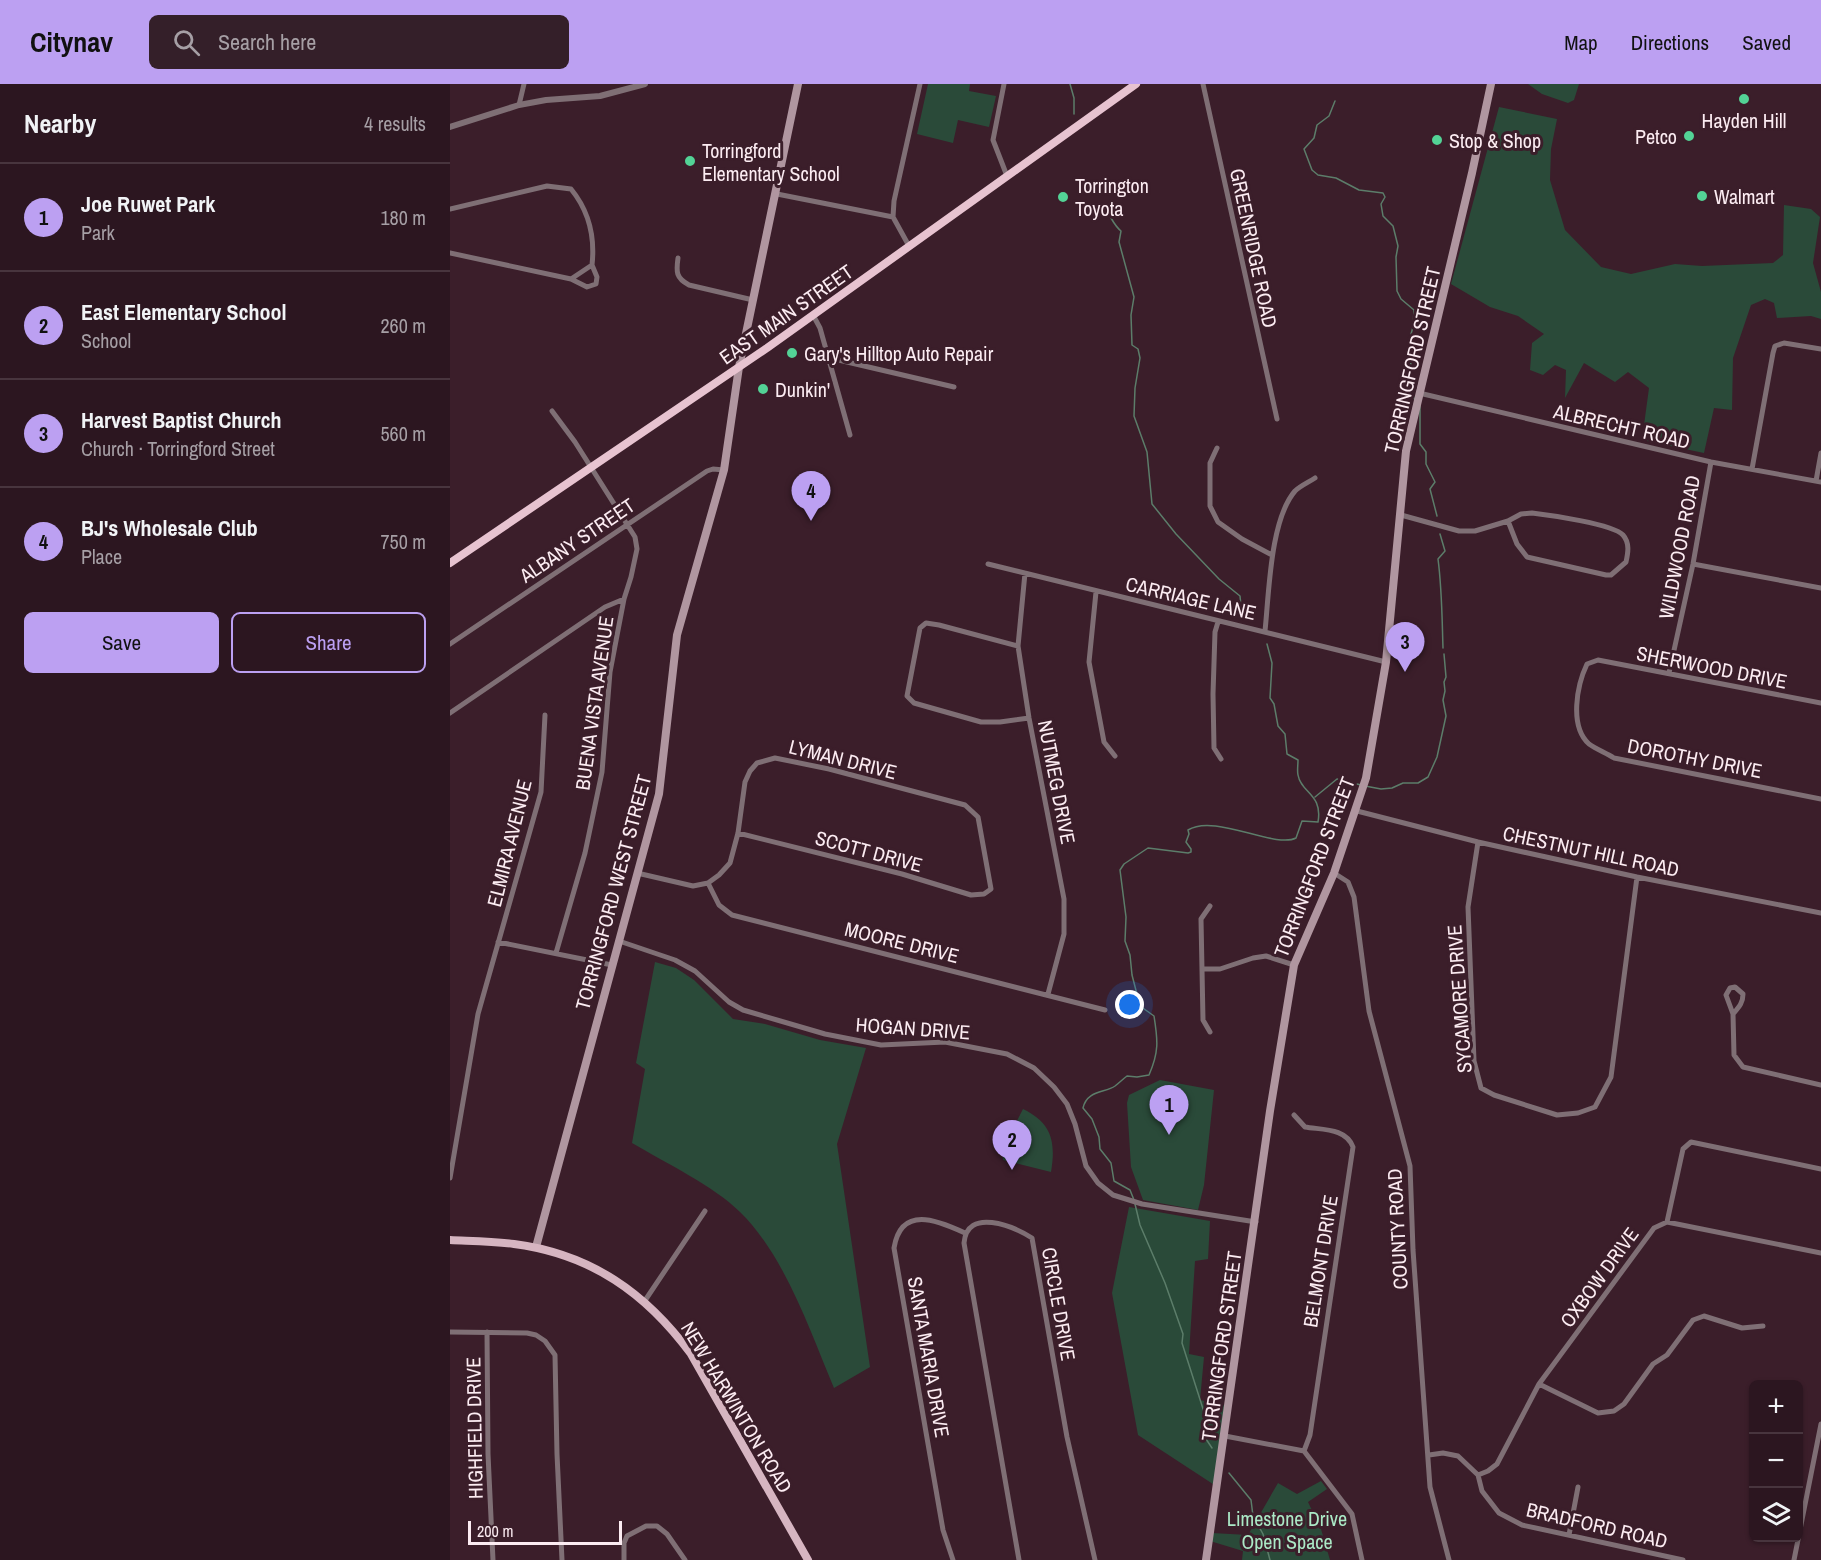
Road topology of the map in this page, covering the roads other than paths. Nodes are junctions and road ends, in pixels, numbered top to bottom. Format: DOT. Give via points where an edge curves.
graph roads {
  1 [pos="524,84"];
  2 [pos="645,84"];
  3 [pos="798,84"];
  4 [pos="920,84"];
  5 [pos="1004,84"];
  6 [pos="1136,84"];
  7 [pos="1203,84"];
  8 [pos="1491,84"];
  9 [pos="519,105"];
  10 [pos="450,127"];
  11 [pos="1007,176"];
  12 [pos="777,194"];
  13 [pos="450,209"];
  14 [pos="893,217"];
  15 [pos="909,246"];
  16 [pos="450,253"];
  17 [pos="678,258"];
  18 [pos="592,265"];
  19 [pos="571,279"];
  20 [pos="753,300"];
  21 [pos="813,315"];
  22 [pos="1821,349"];
  23 [pos="830,358"];
  24 [pos="739,367"];
  25 [pos="954,387"];
  26 [pos="1417,399"];
  27 [pos="552,411"];
  28 [pos="1277,419"];
  29 [pos="850,435"];
  30 [pos="1217,448"];
  31 [pos="1821,453"];
  32 [pos="1711,462"];
  33 [pos="591,467"];
  34 [pos="1752,469"];
  35 [pos="724,470"];
  36 [pos="1315,478"];
  37 [pos="1819,482"];
  38 [pos="1401,515"];
  39 [pos="1508,521"];
  40 [pos="627,525"];
  41 [pos="1272,555"];
  42 [pos="450,563"];
  43 [pos="988,564"];
  44 [pos="1693,564"];
  45 [pos="1025,573"];
  46 [pos="1821,588"];
  47 [pos="1096,592"];
  48 [pos="624,599"];
  49 [pos="1218,622"];
  50 [pos="1265,631"];
  51 [pos="450,644"];
  52 [pos="1018,646"];
  53 [pos="1598,660"];
  54 [pos="1386,662"];
  55 [pos="1669,673"];
  56 [pos="1821,703"];
  57 [pos="450,713"];
  58 [pos="545,715"];
  59 [pos="1029,718"];
  60 [pos="1115,756"];
  61 [pos="1221,759"];
  62 [pos="1821,799"];
  63 [pos="1356,811"];
  64 [pos="738,833"];
  65 [pos="1478,842"];
  66 [pos="637,873"];
  67 [pos="1334,873"];
  68 [pos="1637,878"];
  69 [pos="708,883"];
  70 [pos="990,889"];
  71 [pos="1210,906"];
  72 [pos="1821,913"];
  73 [pos="619,940"];
  74 [pos="498,942"];
  75 [pos="556,953"];
  76 [pos="612,965"];
  77 [pos="1294,965"];
  78 [pos="1202,969"];
  79 [pos="1048,994"];
  80 [pos="1105,1010"];
  81 [pos="1733,1014"];
  82 [pos="1210,1032"];
  83 [pos="1821,1085"];
  84 [pos="1294,1114"];
  85 [pos="1821,1169"];
  86 [pos="450,1178"];
  87 [pos="705,1211"];
  88 [pos="1256,1222"];
  89 [pos="1667,1222"];
  90 [pos="965,1233"];
  91 [pos="450,1240"];
  92 [pos="536,1247"];
  93 [pos="1821,1253"];
  94 [pos="644,1302"];
  95 [pos="1763,1326"];
  96 [pos="450,1332"];
  97 [pos="487,1332"];
  98 [pos="1539,1384"];
  99 [pos="1821,1424"];
  100 [pos="1225,1436"];
  101 [pos="1304,1451"];
  102 [pos="1430,1455"];
  103 [pos="1478,1475"];
  104 [pos="1578,1486"];
  105 [pos="1569,1534"];
  106 [pos="493,1560"];
  107 [pos="562,1560"];
  108 [pos="624,1560"];
  109 [pos="684,1560"];
  110 [pos="808,1560"];
  111 [pos="952,1560"];
  112 [pos="1019,1560"];
  113 [pos="1095,1560"];
  114 [pos="1206,1560"];
  115 [pos="1362,1560"];
  116 [pos="1449,1560"];
  117 [pos="1683,1560"];
  118 [pos="1794,1560"];
  1 -- 9 [label="street"];
  2 -- 9 [label="street" via="600,96"];
  3 -- 12 [label="main road, TORRINGFORD WEST STREET"];
  4 -- 14 [label="street"];
  5 -- 11 [label="street" via="993,140"];
  6 -- 11 [label="highway, EAST MAIN STREET"];
  7 -- 28 [label="street, GREENRIDGE ROAD"];
  8 -- 26 [label="main road, TORRINGFORD STREET"];
  9 -- 10 [label="street"];
  11 -- 15 [label="highway, EAST MAIN STREET"];
  12 -- 14 [label="street"];
  12 -- 20 [label="main road, TORRINGFORD WEST STREET"];
  13 -- 18 [label="street" via="547,186 571,189 591,229"];
  14 -- 15 [label="street"];
  15 -- 21 [label="highway, EAST MAIN STREET"];
  16 -- 19 [label="street"];
  17 -- 20 [label="street" via="676,273 681,281"];
  18 -- 19 [label="street"];
  18 -- 19 [label="street" via="596,284 587,287"];
  20 -- 24 [label="main road, TORRINGFORD WEST STREET"];
  21 -- 23 [label="street"];
  21 -- 24 [label="highway, EAST MAIN STREET"];
  22 -- 34 [label="street" via="1784,343 1775,346"];
  23 -- 25 [label="street"];
  23 -- 29 [label="street"];
  24 -- 33 [label="highway, EAST MAIN STREET"];
  24 -- 35 [label="main road, TORRINGFORD WEST STREET"];
  26 -- 32 [label="street, ALBRECHT ROAD"];
  26 -- 38 [label="main road, TORRINGFORD STREET" via="1406,451"];
  27 -- 33 [label="street, BUENA VISTA AVENUE"];
  30 -- 41 [label="street" via="1210,463 1210,506 1218,522"];
  31 -- 37 [label="street"];
  32 -- 34 [label="street, ALBRECHT ROAD"];
  32 -- 44 [label="street, WILDWOOD ROAD"];
  33 -- 40 [label="street, BUENA VISTA AVENUE"];
  33 -- 42 [label="highway, EAST MAIN STREET"];
  34 -- 37 [label="street, ALBRECHT ROAD"];
  35 -- 40 [label="street, ALBANY STREET" via="707,471"];
  35 -- 66 [label="main road, TORRINGFORD WEST STREET" via="677,635 661,779"];
  36 -- 41 [label="street" via="1295,491 1281,517"];
  38 -- 39 [label="street" via="1459,531 1475,531"];
  38 -- 54 [label="main road, TORRINGFORD STREET"];
  39 -- 39 [label="street" via="1532,513 1614,529 1624,536 1628,548 1626,562 1606,575 1538,561 1527,557 1517,544"];
  40 -- 48 [label="street, BUENA VISTA AVENUE" via="637,549"];
  40 -- 51 [label="street, ALBANY STREET"];
  41 -- 50 [label="street"];
  43 -- 45 [label="street, CARRIAGE LANE"];
  44 -- 46 [label="street"];
  44 -- 55 [label="street, WILDWOOD ROAD"];
  45 -- 47 [label="street, CARRIAGE LANE"];
  45 -- 52 [label="street, NUTMEG DRIVE"];
  47 -- 49 [label="street, CARRIAGE LANE"];
  47 -- 60 [label="street" via="1089,662 1104,742"];
  48 -- 57 [label="street" via="605,607"];
  48 -- 75 [label="street, BUENA VISTA AVENUE" via="610,672 602,772 585,853"];
  49 -- 50 [label="street, CARRIAGE LANE"];
  49 -- 61 [label="street" via="1214,748"];
  50 -- 54 [label="street, CARRIAGE LANE"];
  52 -- 59 [label="street, NUTMEG DRIVE"];
  52 -- 59 [label="street" via="927,623 920,628 907,696 914,703 981,722"];
  53 -- 55 [label="street, SHERWOOD DRIVE"];
  53 -- 62 [label="street, DOROTHY DRIVE" via="1587,664 1583,672 1576,714 1589,743 1614,758"];
  54 -- 63 [label="main road, TORRINGFORD STREET"];
  55 -- 56 [label="street, SHERWOOD DRIVE"];
  58 -- 74 [label="street, ELMIRA AVENUE" via="540,792"];
  59 -- 79 [label="street, NUTMEG DRIVE" via="1064,899 1064,934"];
  63 -- 65 [label="street, CHESTNUT HILL ROAD"];
  63 -- 67 [label="main road, TORRINGFORD STREET"];
  64 -- 69 [label="street, LYMAN DRIVE" via="730,863"];
  64 -- 70 [label="street, SCOTT DRIVE" via="902,873 972,895"];
  64 -- 70 [label="street, LYMAN DRIVE" via="745,782 757,763 775,758 829,769 965,805 978,817"];
  65 -- 68 [label="street, CHESTNUT HILL ROAD"];
  65 -- 68 [label="street, SYCAMORE DRIVE" via="1468,907 1476,1074 1481,1088 1494,1095 1557,1114 1595,1107 1611,1077"];
  66 -- 69 [label="street" via="693,886"];
  66 -- 73 [label="main road, TORRINGFORD WEST STREET"];
  67 -- 77 [label="main road, TORRINGFORD STREET"];
  67 -- 102 [label="street, COUNTY ROAD" via="1348,882 1354,897 1369,1011 1410,1166"];
  68 -- 72 [label="street, CHESTNUT HILL ROAD"];
  69 -- 79 [label="street, MOORE DRIVE" via="719,905 732,915"];
  71 -- 78 [label="street" via="1201,919"];
  73 -- 76 [label="main road, TORRINGFORD WEST STREET"];
  73 -- 88 [label="street, HOGAN DRIVE" via="695,971 743,1010 861,1042 945,1042 1007,1054 1034,1068 1067,1104 1086,1166 1113,1195 1142,1204"];
  74 -- 75 [label="street"];
  74 -- 86 [label="street, ELMIRA AVENUE" via="478,1014"];
  75 -- 76 [label="street"];
  76 -- 92 [label="main road, TORRINGFORD WEST STREET"];
  77 -- 78 [label="street" via="1266,956 1220,969"];
  77 -- 88 [label="main road, TORRINGFORD STREET"];
  78 -- 82 [label="street" via="1203,1020"];
  79 -- 80 [label="street, MOORE DRIVE"];
  81 -- 81 [label="street" via="1743,999 1735,987 1726,995"];
  81 -- 83 [label="street" via="1734,1055 1743,1066"];
  84 -- 101 [label="street, BELMONT DRIVE" via="1305,1127 1342,1133 1350,1138 1353,1147 1310,1436"];
  85 -- 89 [label="street, OXBOW DRIVE" via="1691,1142 1683,1149"];
  87 -- 94 [label="street"];
  88 -- 100 [label="main road, TORRINGFORD STREET"];
  89 -- 93 [label="street"];
  89 -- 98 [label="street, OXBOW DRIVE" via="1654,1228"];
  90 -- 111 [label="street, SANTA MARIA DRIVE" via="927,1219 914,1220 896,1236 894,1248 943,1530"];
  90 -- 112 [label="street"];
  90 -- 113 [label="street, CIRCLE DRIVE" via="981,1222 996,1223 1032,1238 1067,1437"];
  91 -- 92 [label="main road, NEW HARWINTON ROAD"];
  92 -- 94 [label="main road, NEW HARWINTON ROAD" via="596,1269"];
  94 -- 110 [label="main road, NEW HARWINTON ROAD" via="671,1327 691,1354"];
  95 -- 98 [label="street" via="1742,1328 1704,1316 1693,1320 1667,1355 1653,1364 1624,1404 1614,1411 1598,1413"];
  96 -- 97 [label="street"];
  97 -- 106 [label="street, HIGHFIELD DRIVE"];
  97 -- 107 [label="street" via="536,1335 555,1354"];
  98 -- 103 [label="street, OXBOW DRIVE" via="1497,1464"];
  99 -- 118 [label="street"];
  100 -- 101 [label="street"];
  100 -- 114 [label="main road, TORRINGFORD STREET"];
  101 -- 115 [label="street" via="1352,1514"];
  102 -- 103 [label="street, BRADFORD ROAD" via="1458,1456"];
  102 -- 116 [label="street, COUNTY ROAD" via="1431,1487"];
  103 -- 105 [label="street, BRADFORD ROAD" via="1482,1491 1499,1513 1522,1525"];
  104 -- 105 [label="street"];
  105 -- 117 [label="street, BRADFORD ROAD"];
  108 -- 109 [label="street" via="627,1536 646,1526 657,1526"];
}
